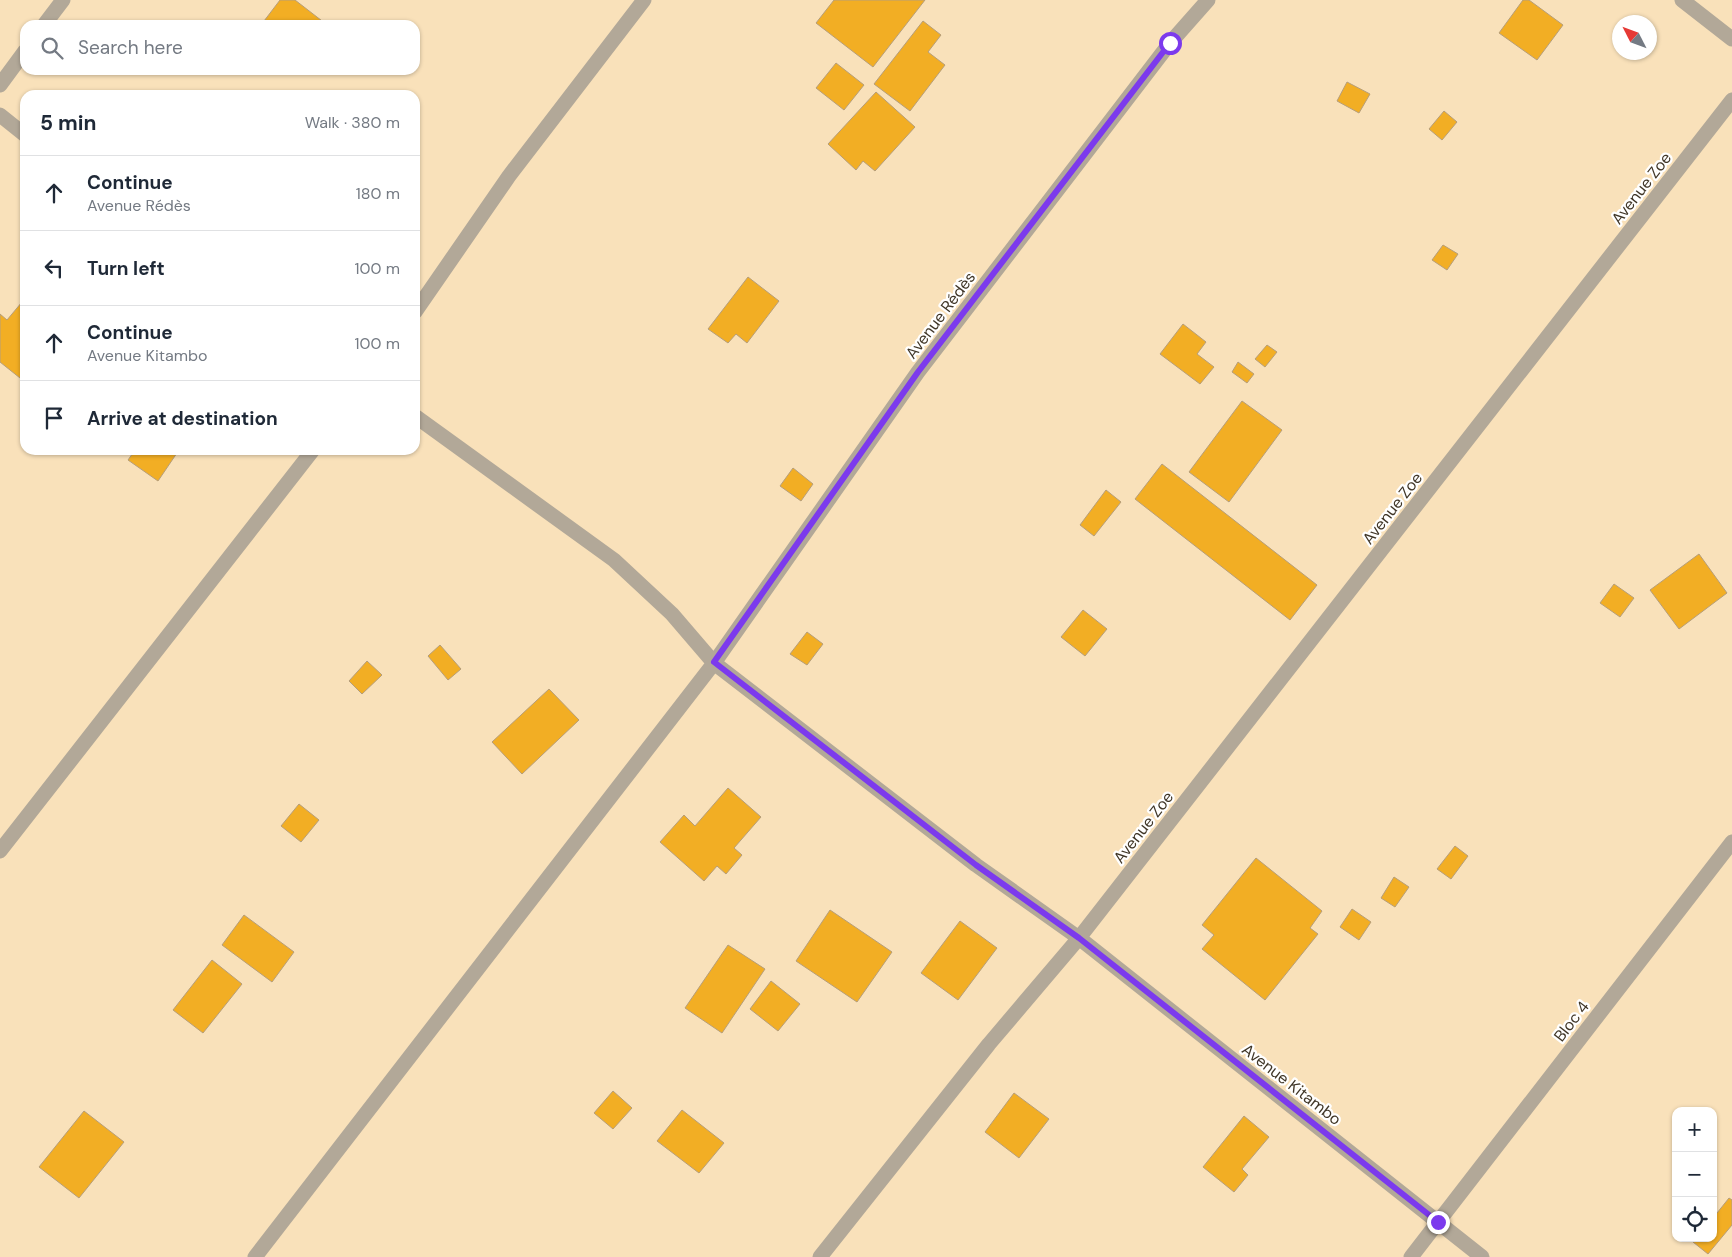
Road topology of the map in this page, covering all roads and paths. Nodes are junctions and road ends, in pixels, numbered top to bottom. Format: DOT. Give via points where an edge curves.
graph roads {
  1 [pos="63,0"];
  2 [pos="644,0"];
  3 [pos="1208,0"];
  4 [pos="1682,0"];
  5 [pos="48,20"];
  6 [pos="1732,39"];
  7 [pos="20,58"];
  8 [pos="0,85"];
  9 [pos="1732,100"];
  10 [pos="0,115"];
  11 [pos="20,132"];
  12 [pos="420,305"];
  13 [pos="420,420"];
  14 [pos="309,455"];
  15 [pos="714,662"];
  16 [pos="1732,842"];
  17 [pos="0,851"];
  18 [pos="1079,938"];
  19 [pos="1438,1222"];
  20 [pos="255,1257"];
  21 [pos="820,1257"];
  22 [pos="1411,1257"];
  23 [pos="1482,1257"];
  1 -- 5 [label="street"];
  2 -- 12 [label="street" via="509,176"];
  3 -- 15 [label="street, Avenue Rédès" via="1170,43 918,372"];
  4 -- 6 [label="street"];
  7 -- 8 [label="street"];
  9 -- 18 [label="street, Avenue Zoe"];
  10 -- 11 [label="street"];
  13 -- 15 [label="street, Avenue Kitambo" via="614,560 672,614"];
  14 -- 17 [label="street"];
  15 -- 18 [label="street, Avenue Kitambo" via="976,865"];
  15 -- 20 [label="street, Avenue Rédès"];
  16 -- 19 [label="street, Bloc 4"];
  18 -- 19 [label="street, Avenue Kitambo"];
  18 -- 21 [label="street, Avenue Zoe" via="989,1044"];
  19 -- 22 [label="street, Bloc 4"];
  19 -- 23 [label="street, Avenue Kitambo"];
}
